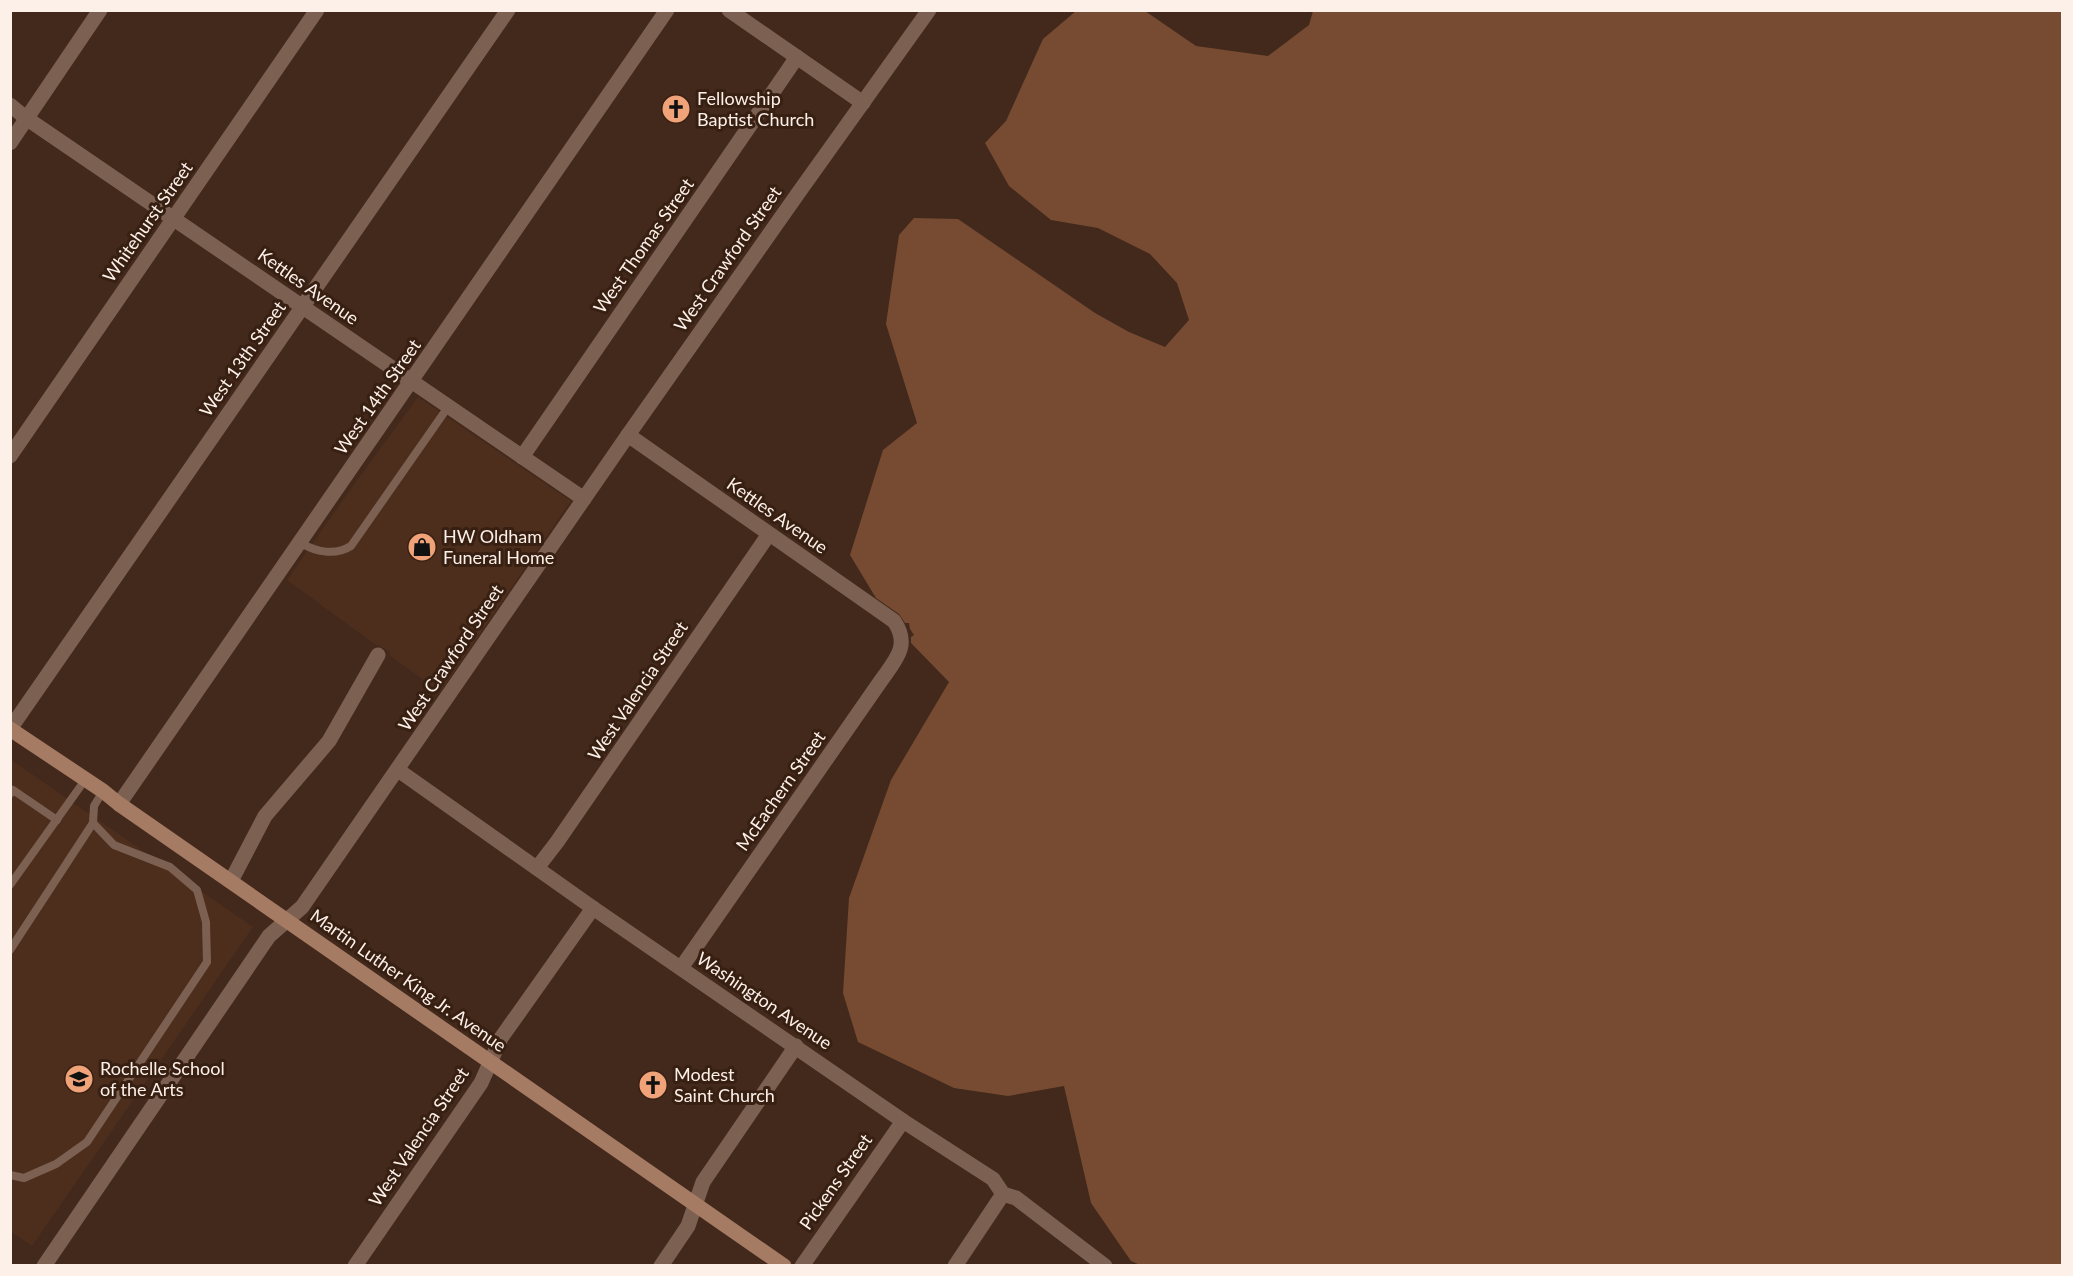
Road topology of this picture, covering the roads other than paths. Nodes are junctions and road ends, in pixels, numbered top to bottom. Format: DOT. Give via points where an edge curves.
graph roads {
  1 [pos="100,10"];
  2 [pos="317,10"];
  3 [pos="507,10"];
  4 [pos="667,10"];
  5 [pos="729,10"];
  6 [pos="929,10"];
  7 [pos="797,57"];
  8 [pos="863,103"];
  9 [pos="10,105"];
  10 [pos="26,118"];
  11 [pos="10,143"];
  12 [pos="175,218"];
  13 [pos="303,307"];
  14 [pos="412,382"];
  15 [pos="448,407"];
  16 [pos="628,435"];
  17 [pos="10,456"];
  18 [pos="522,457"];
  19 [pos="584,499"];
  20 [pos="769,534"];
  21 [pos="301,543"];
  22 [pos="901,632"];
  23 [pos="378,655"];
  24 [pos="10,729"];
  25 [pos="398,771"];
  26 [pos="85,780"];
  27 [pos="103,791"];
  28 [pos="10,794"];
  29 [pos="119,804"];
  30 [pos="57,820"];
  31 [pos="93,823"];
  32 [pos="537,868"];
  33 [pos="231,881"];
  34 [pos="10,885"];
  35 [pos="593,908"];
  36 [pos="287,920"];
  37 [pos="10,950"];
  38 [pos="681,968"];
  39 [pos="796,1046"];
  40 [pos="491,1062"];
  41 [pos="903,1121"];
  42 [pos="10,1175"];
  43 [pos="1003,1194"];
  44 [pos="695,1203"];
  45 [pos="44,1266"];
  46 [pos="355,1266"];
  47 [pos="661,1266"];
  48 [pos="784,1266"];
  49 [pos="802,1266"];
  50 [pos="955,1266"];
  51 [pos="1105,1266"];
  1 -- 10 [label="street"];
  2 -- 12 [label="street, Whitehurst Street"];
  3 -- 13 [label="street, West 13th Street"];
  4 -- 14 [label="street, West 14th Street"];
  5 -- 7 [label="street"];
  6 -- 8 [label="street, West Crawford Street"];
  7 -- 8 [label="street"];
  7 -- 18 [label="street, West Thomas Street"];
  8 -- 16 [label="street, West Crawford Street"];
  9 -- 10 [label="street, Kettles Avenue"];
  10 -- 11 [label="street"];
  10 -- 12 [label="street, Kettles Avenue"];
  12 -- 13 [label="street, Kettles Avenue"];
  12 -- 17 [label="street, Whitehurst Street"];
  13 -- 14 [label="street, Kettles Avenue"];
  13 -- 24 [label="street, West 13th Street"];
  14 -- 15 [label="street, Kettles Avenue"];
  14 -- 21 [label="street, West 14th Street"];
  15 -- 18 [label="street, Kettles Avenue"];
  15 -- 21 [label="lane" via="351,546 325,552"];
  16 -- 19 [label="street, West Crawford Street"];
  16 -- 20 [label="street, Kettles Avenue"];
  18 -- 19 [label="street, Kettles Avenue"];
  19 -- 25 [label="street, West Crawford Street"];
  20 -- 22 [label="street, Kettles Avenue" via="894,621"];
  20 -- 32 [label="street, West Valencia Street"];
  21 -- 29 [label="street, West 14th Street"];
  22 -- 38 [label="street, McEachern Street" via="900,653"];
  23 -- 33 [label="street" via="329,741 266,816"];
  24 -- 26 [label="street, Martin Luther King Jr. Avenue"];
  25 -- 32 [label="street, Washington Avenue"];
  25 -- 36 [label="street, West Crawford Street" via="302,907"];
  26 -- 27 [label="street, Martin Luther King Jr. Avenue"];
  26 -- 30 [label="lane"];
  27 -- 29 [label="street, Martin Luther King Jr. Avenue"];
  27 -- 31 [label="lane" via="94,806"];
  28 -- 30 [label="lane" via="13,790"];
  29 -- 33 [label="street, Martin Luther King Jr. Avenue"];
  30 -- 34 [label="lane"];
  31 -- 37 [label="lane"];
  31 -- 42 [label="lane" via="114,845 170,867 197,890 206,922 207,962 87,1142 56,1164 24,1178"];
  32 -- 35 [label="street, Washington Avenue"];
  33 -- 36 [label="street, Martin Luther King Jr. Avenue"];
  35 -- 38 [label="street, Washington Avenue"];
  35 -- 40 [label="street, West Valencia Street" via="501,1038"];
  36 -- 40 [label="street, Martin Luther King Jr. Avenue"];
  36 -- 45 [label="street, West Crawford Street" via="269,936"];
  38 -- 39 [label="street, Washington Avenue"];
  39 -- 41 [label="street, Washington Avenue"];
  39 -- 44 [label="street" via="703,1182"];
  40 -- 44 [label="street, Martin Luther King Jr. Avenue"];
  40 -- 46 [label="street, West Valencia Street" via="481,1083"];
  41 -- 43 [label="street, Washington Avenue" via="993,1179"];
  41 -- 49 [label="street, Pickens Street"];
  43 -- 50 [label="street"];
  43 -- 51 [label="street, Washington Avenue" via="1016,1198"];
  44 -- 47 [label="street" via="688,1226"];
  44 -- 48 [label="street, Martin Luther King Jr. Avenue"];
}
